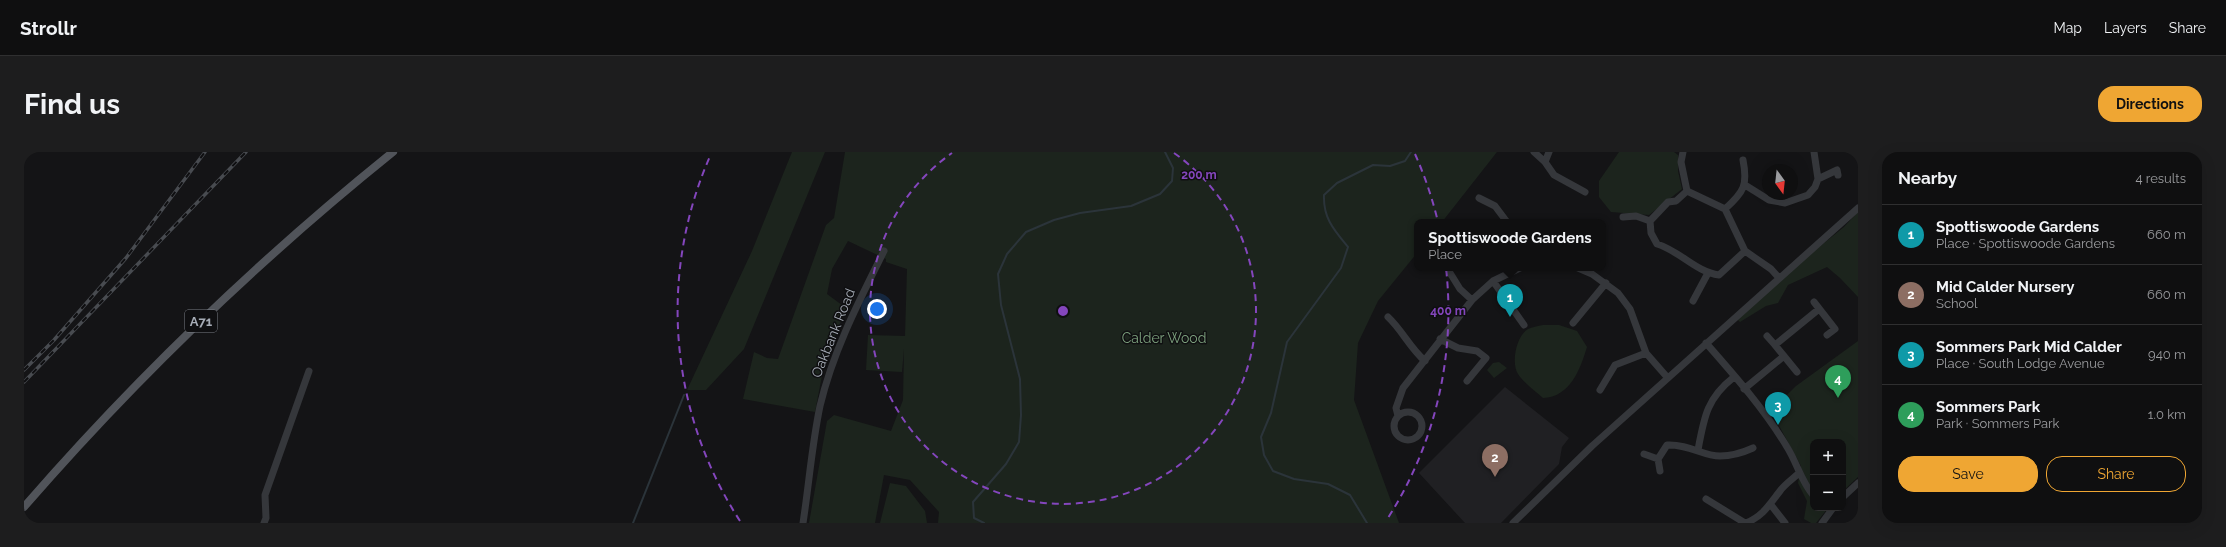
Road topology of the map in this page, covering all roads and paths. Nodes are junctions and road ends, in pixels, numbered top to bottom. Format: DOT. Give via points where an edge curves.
graph roads {
  1 [pos="393,152"];
  2 [pos="1534,152"];
  3 [pos="1549,152"];
  4 [pos="1683,152"];
  5 [pos="1814,152"];
  6 [pos="1743,160"];
  7 [pos="1545,162"];
  8 [pos="1838,175"];
  9 [pos="1818,178"];
  10 [pos="1745,185"];
  11 [pos="1687,190"];
  12 [pos="1585,192"];
  13 [pos="1479,198"];
  14 [pos="1725,208"];
  15 [pos="1858,208"];
  16 [pos="1623,217"];
  17 [pos="1505,219"];
  18 [pos="1650,221"];
  19 [pos="884,251"];
  20 [pos="1745,251"];
  21 [pos="1449,271"];
  22 [pos="1514,271"];
  23 [pos="1584,271"];
  24 [pos="1708,273"];
  25 [pos="1779,278"];
  26 [pos="1493,281"];
  27 [pos="1606,283"];
  28 [pos="1472,300"];
  29 [pos="1693,301"];
  30 [pos="1814,302"];
  31 [pos="1819,309"];
  32 [pos="1388,317"];
  33 [pos="1573,323"];
  34 [pos="1524,325"];
  35 [pos="1827,335"];
  36 [pos="1767,336"];
  37 [pos="1440,339"];
  38 [pos="1706,343"];
  39 [pos="1775,345"];
  40 [pos="1646,353"];
  41 [pos="1784,356"];
  42 [pos="1425,361"];
  43 [pos="309,371"];
  44 [pos="1797,372"];
  45 [pos="1667,377"];
  46 [pos="1734,377"];
  47 [pos="1467,381"];
  48 [pos="1744,389"];
  49 [pos="1600,390"];
  50 [pos="1398,416"];
  51 [pos="1753,448"];
  52 [pos="1698,450"];
  53 [pos="1644,454"];
  54 [pos="1658,459"];
  55 [pos="1660,471"];
  56 [pos="1799,473"];
  57 [pos="1858,483"];
  58 [pos="1810,490"];
  59 [pos="1846,494"];
  60 [pos="1706,499"];
  61 [pos="1771,505"];
  62 [pos="24,507"];
  63 [pos="1831,511"];
  64 [pos="264,523"];
  65 [pos="803,523"];
  66 [pos="1513,523"];
  67 [pos="1745,523"];
  68 [pos="1785,523"];
  69 [pos="1822,523"];
  1 -- 62 [label="main road, A71" via="290,239 182,338"];
  2 -- 7 [label="street"];
  3 -- 7 [label="street"];
  4 -- 11 [label="street" via="1681,162"];
  5 -- 9 [label="street"];
  6 -- 10 [label="street"];
  7 -- 12 [label="street" via="1554,175"];
  8 -- 9 [label="street" via="1837,170"];
  9 -- 10 [label="street" via="1808,195 1785,204 1769,200"];
  10 -- 14 [label="street" via="1739,196"];
  11 -- 14 [label="street"];
  11 -- 18 [label="street" via="1676,201 1668,202"];
  13 -- 17 [label="street" via="1495,206"];
  14 -- 20 [label="street"];
  15 -- 25 [label="street"];
  16 -- 18 [label="street" via="1636,216"];
  18 -- 24 [label="street" via="1651,233 1658,244 1670,248"];
  19 -- 65 [label="street, Oakbank Road" via="833,361 820,406"];
  20 -- 24 [label="street" via="1722,274"];
  20 -- 25 [label="street" via="1771,269"];
  21 -- 28 [label="street"];
  22 -- 26 [label="street"];
  23 -- 27 [label="street"];
  24 -- 29 [label="street"];
  25 -- 38 [label="street"];
  26 -- 28 [label="street"];
  26 -- 34 [label="street"];
  27 -- 33 [label="street"];
  27 -- 40 [label="street" via="1618,293 1630,309"];
  28 -- 37 [label="street"];
  30 -- 31 [label="street"];
  31 -- 35 [label="street" via="1835,329"];
  31 -- 39 [label="street"];
  32 -- 42 [label="street" via="1391,325 1400,329 1412,350"];
  36 -- 39 [label="street"];
  37 -- 42 [label="street"];
  37 -- 47 [label="street" via="1458,348 1478,351 1486,358"];
  38 -- 45 [label="street"];
  38 -- 46 [label="street"];
  39 -- 41 [label="street"];
  40 -- 45 [label="street"];
  40 -- 49 [label="street" via="1615,365"];
  41 -- 44 [label="street"];
  41 -- 48 [label="street"];
  42 -- 50 [label="street" via="1403,388 1396,408"];
  43 -- 64 [label="street" via="265,495"];
  45 -- 66 [label="street"];
  46 -- 48 [label="street"];
  46 -- 52 [label="street" via="1722,387 1709,404"];
  48 -- 56 [label="street" via="1766,415 1788,448"];
  50 -- 50 [label="street" via="1411,412 1420,418 1423,425 1419,437 1409,441 1399,438 1393,425"];
  51 -- 52 [label="street" via="1738,455 1718,456"];
  52 -- 54 [label="street" via="1680,445 1667,445"];
  53 -- 54 [label="street"];
  54 -- 55 [label="street"];
  56 -- 58 [label="street"];
  56 -- 61 [label="street" via="1780,490"];
  57 -- 59 [label="street"];
  60 -- 67 [label="street" via="1717,503"];
  61 -- 67 [label="street" via="1755,519"];
  61 -- 68 [label="street"];
  63 -- 69 [label="street"];
}
